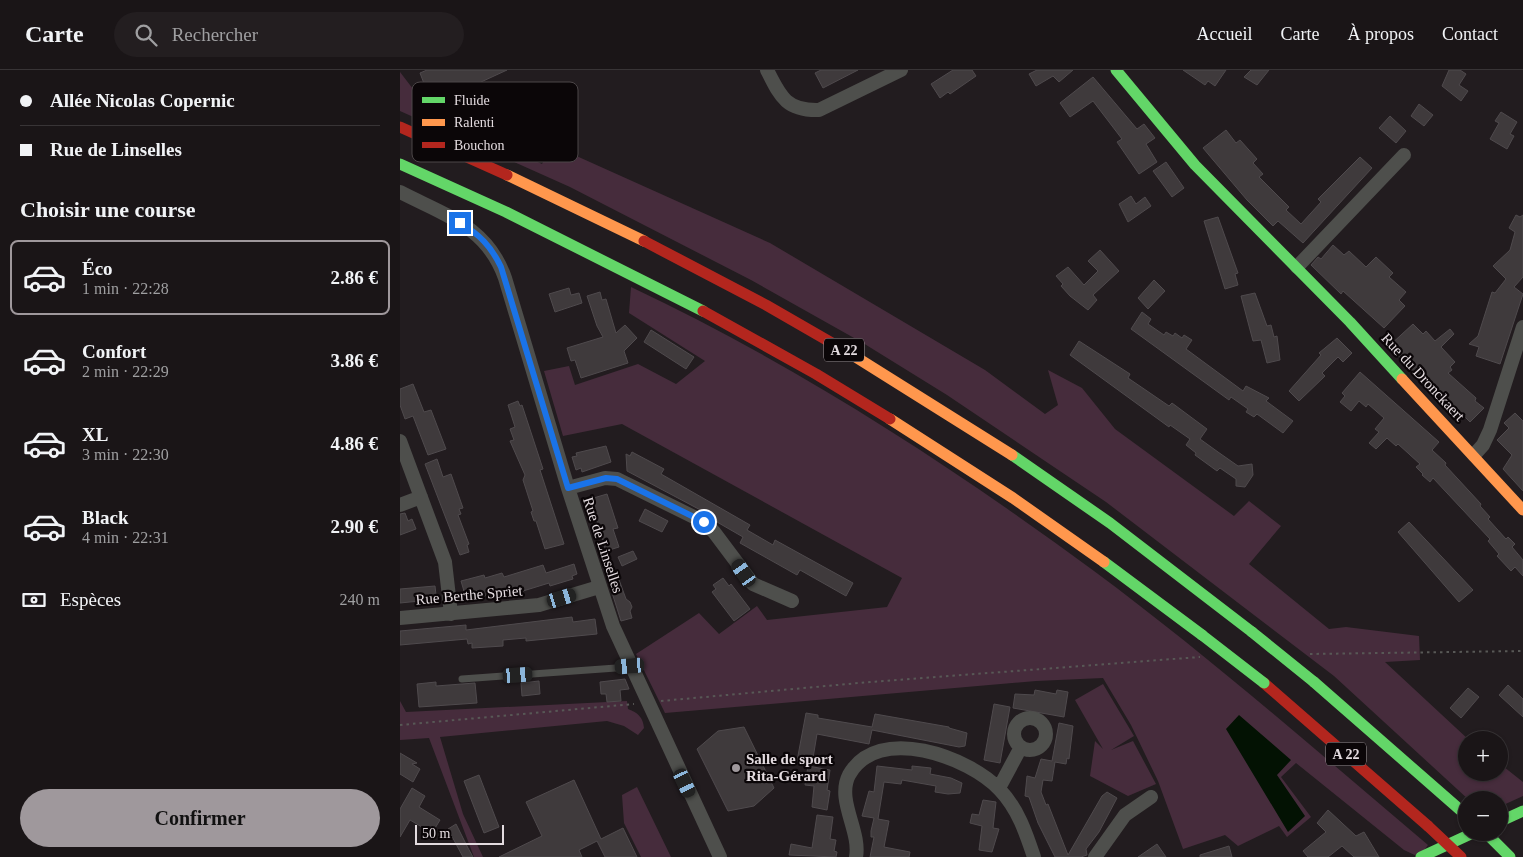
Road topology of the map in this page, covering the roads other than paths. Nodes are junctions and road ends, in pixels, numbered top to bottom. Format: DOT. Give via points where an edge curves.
graph roads {
  1 [pos="768,70"];
  2 [pos="901,70"];
  3 [pos="1116,70"];
  4 [pos="400,127"];
  5 [pos="412,132"];
  6 [pos="1404,155"];
  7 [pos="481,162"];
  8 [pos="400,164"];
  9 [pos="400,192"];
  10 [pos="1297,267"];
  11 [pos="1523,327"];
  12 [pos="400,441"];
  13 [pos="1474,456"];
  14 [pos="568,488"];
  15 [pos="421,497"];
  16 [pos="400,505"];
  17 [pos="1523,510"];
  18 [pos="599,587"];
  19 [pos="792,601"];
  20 [pos="451,614"];
  21 [pos="400,618"];
  22 [pos="630,666"];
  23 [pos="462,679"];
  24 [pos="1021,747"];
  25 [pos="999,788"];
  26 [pos="1151,797"];
  27 [pos="1458,808"];
  28 [pos="1523,811"];
  29 [pos="1508,818"];
  30 [pos="1458,840"];
  31 [pos="1494,841"];
  32 [pos="1508,855"];
  33 [pos="720,857"];
  34 [pos="856,857"];
  35 [pos="1034,857"];
  36 [pos="1095,857"];
  37 [pos="1421,857"];
  38 [pos="1461,857"];
  1 -- 2 [label="street" via="786,102 806,110 819,110"];
  3 -- 10 [label="main road, Rue du Dronckaert" via="1195,165"];
  4 -- 5 [label="main road, A 22, bridge"];
  6 -- 10 [label="street"];
  7 -- 27 [label="main road, A 22, bridge" via="717,278 960,421 1129,537 1252,632"];
  8 -- 38 [label="main road, A 22, bridge" via="566,239 688,302 808,368 916,434 1140,587 1264,683"];
  9 -- 14 [label="street, Rue de Linselles" via="470,229 493,251 505,278"];
  10 -- 13 [label="main road, Rue du Dronckaert"];
  11 -- 13 [label="street" via="1490,430"];
  12 -- 15 [label="street"];
  13 -- 17 [label="main road, Rue du Dronckaert"];
  14 -- 18 [label="street, Rue de Linselles"];
  14 -- 19 [label="street" via="606,478 617,479 690,514 714,532 753,584"];
  15 -- 16 [label="street"];
  15 -- 20 [label="street" via="445,562"];
  18 -- 20 [label="street, Rue Berthe Spriet" via="538,605"];
  18 -- 22 [label="street, Rue de Linselles"];
  20 -- 21 [label="street, Rue Berthe Spriet"];
  22 -- 23 [label="lane"];
  22 -- 33 [label="street, Rue de Linselles"];
  24 -- 25 [label="street"];
  25 -- 34 [label="street" via="969,766 942,755 902,748 872,755 853,769 846,783 846,798 857,844"];
  25 -- 35 [label="street" via="1021,820"];
  26 -- 36 [label="street" via="1125,815"];
  28 -- 29 [label="main road"];
  30 -- 37 [label="main road"];
  31 -- 32 [label="main road"];
}
